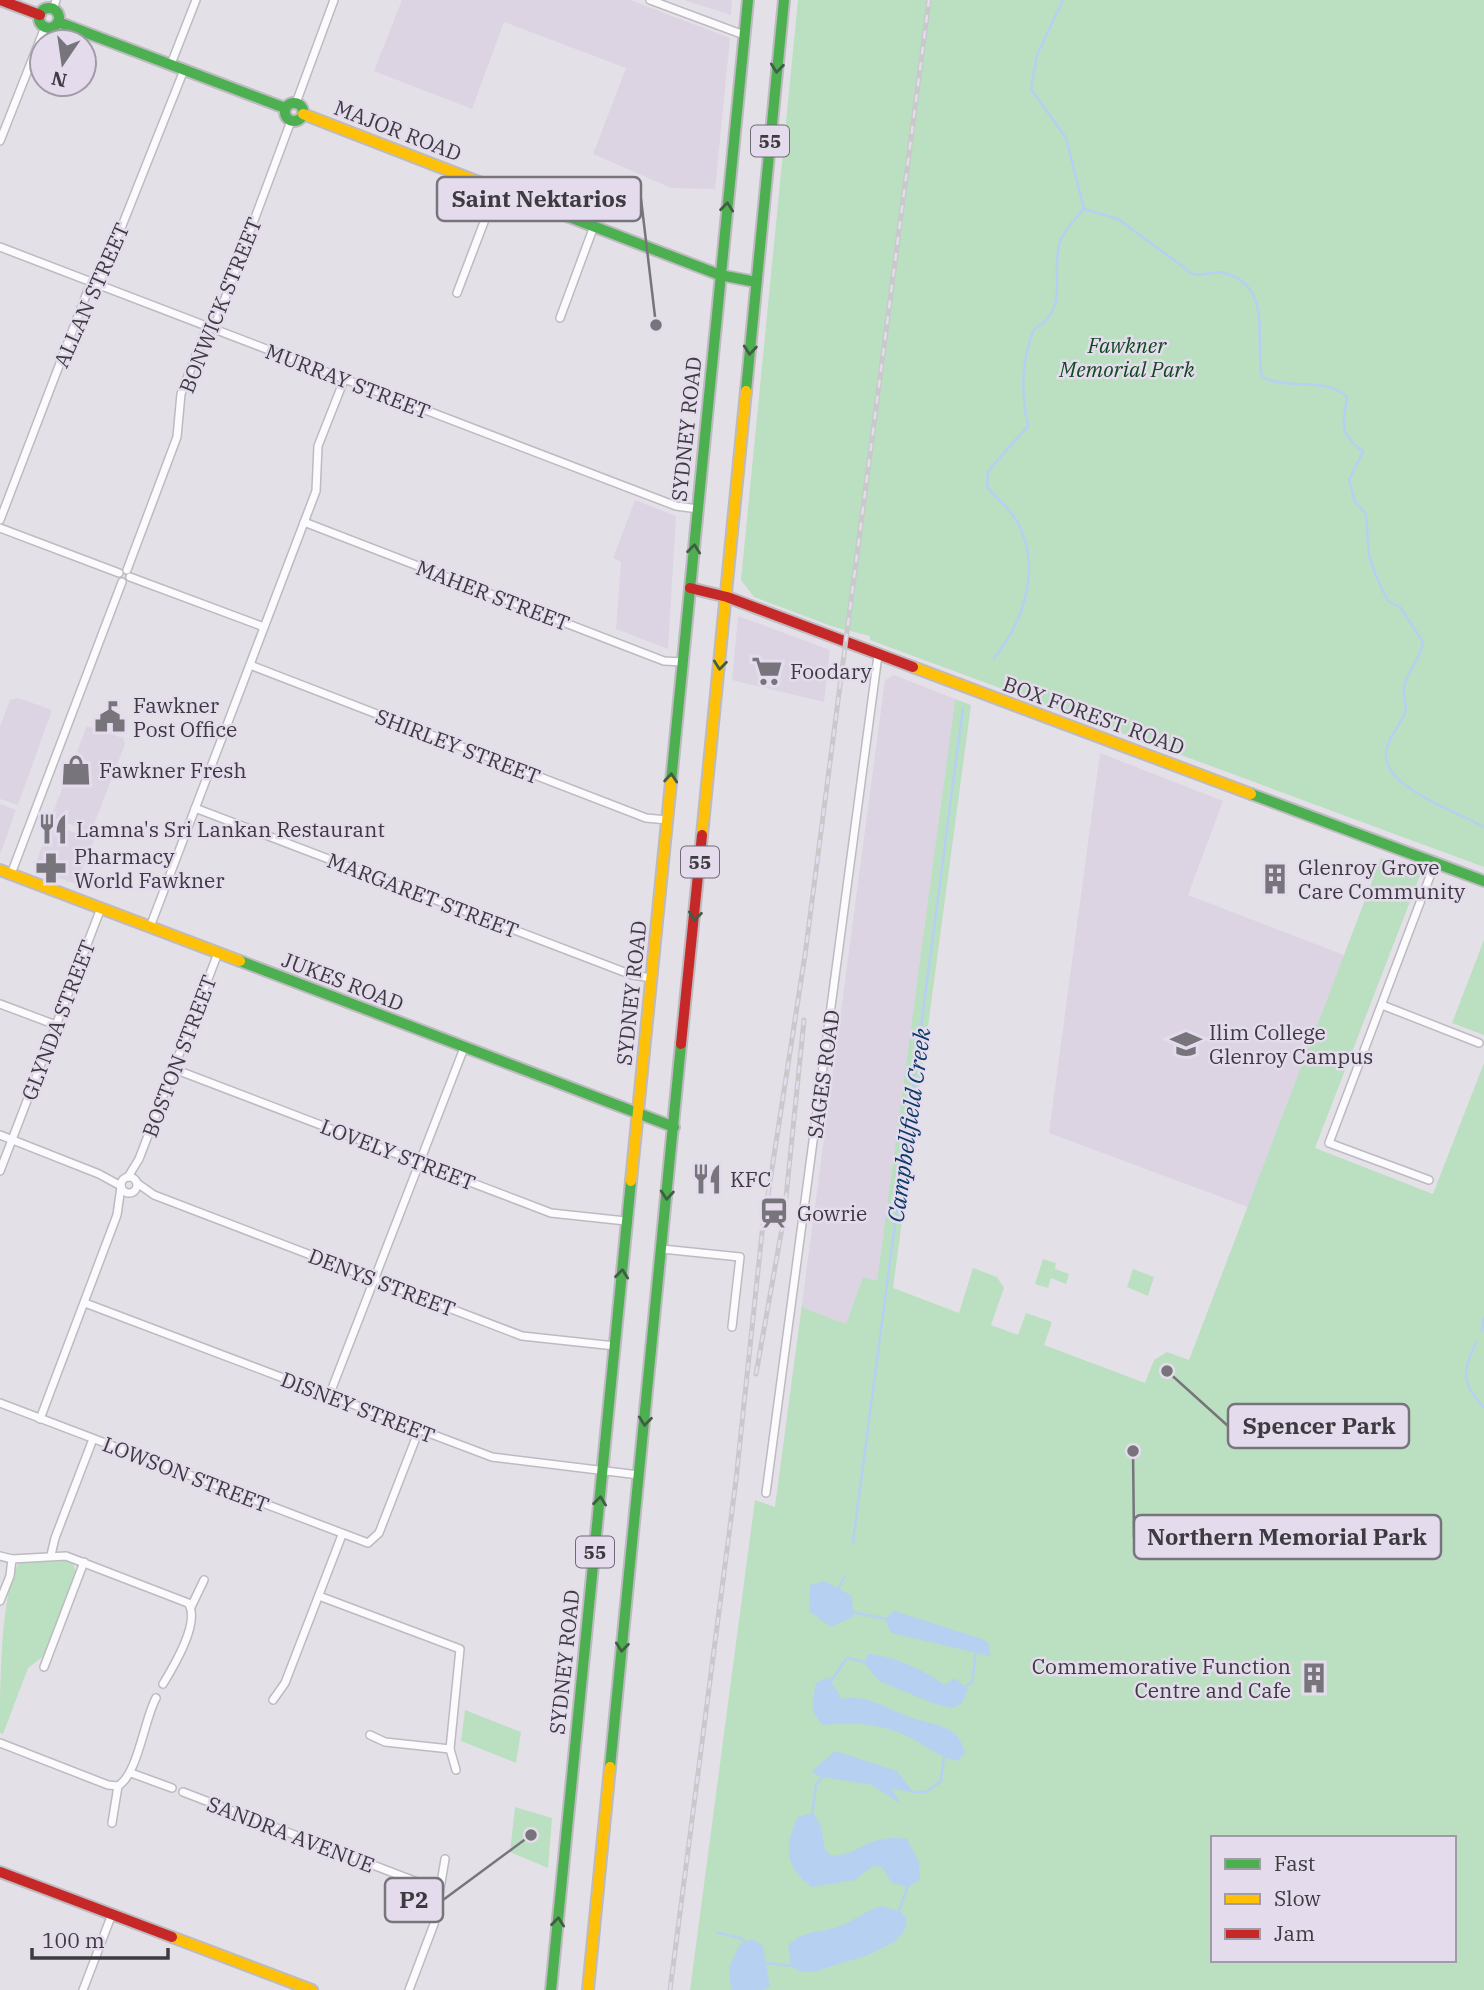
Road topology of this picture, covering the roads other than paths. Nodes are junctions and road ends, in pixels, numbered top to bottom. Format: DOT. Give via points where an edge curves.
graph roads {
  1 [pos="0,0"];
  2 [pos="196,0"];
  3 [pos="334,0"];
  4 [pos="650,0"];
  5 [pos="748,0"];
  6 [pos="784,0"];
  7 [pos="55,5"];
  8 [pos="40,15"];
  9 [pos="58,22"];
  10 [pos="45,27"];
  11 [pos="744,36"];
  12 [pos="171,64"];
  13 [pos="184,69"];
  14 [pos="296,103"];
  15 [pos="285,108"];
  16 [pos="303,114"];
  17 [pos="291,121"];
  18 [pos="0,141"];
  19 [pos="497,188"];
  20 [pos="594,226"];
  21 [pos="0,247"];
  22 [pos="720,275"];
  23 [pos="756,282"];
  24 [pos="97,285"];
  25 [pos="457,293"];
  26 [pos="560,318"];
  27 [pos="211,327"];
  28 [pos="344,380"];
  29 [pos="698,509"];
  30 [pos="0,520"];
  31 [pos="304,522"];
  32 [pos="0,528"];
  33 [pos="125,573"];
  34 [pos="690,588"];
  35 [pos="727,597"];
  36 [pos="264,627"];
  37 [pos="878,655"];
  38 [pos="682,662"];
  39 [pos="250,665"];
  40 [pos="195,808"];
  41 [pos="667,820"];
  42 [pos="1435,863"];
  43 [pos="5,872"];
  44 [pos="1484,881"];
  45 [pos="101,908"];
  46 [pos="150,927"];
  47 [pos="218,953"];
  48 [pos="652,978"];
  49 [pos="0,1004"];
  50 [pos="1381,1005"];
  51 [pos="56,1026"];
  52 [pos="1479,1043"];
  53 [pos="464,1048"];
  54 [pos="174,1069"];
  55 [pos="638,1114"];
  56 [pos="674,1127"];
  57 [pos="0,1135"];
  58 [pos="12,1140"];
  59 [pos="139,1159"];
  60 [pos="419,1162"];
  61 [pos="0,1171"];
  62 [pos="99,1174"];
  63 [pos="127,1177"];
  64 [pos="1429,1180"];
  65 [pos="137,1182"];
  66 [pos="121,1187"];
  67 [pos="131,1193"];
  68 [pos="155,1195"];
  69 [pos="117,1215"];
  70 [pos="627,1222"];
  71 [pos="662,1249"];
  72 [pos="374,1279"];
  73 [pos="85,1303"];
  74 [pos="732,1327"];
  75 [pos="615,1346"];
  76 [pos="329,1396"];
  77 [pos="0,1403"];
  78 [pos="40,1419"];
  79 [pos="419,1430"];
  80 [pos="93,1439"];
  81 [pos="603,1471"];
  82 [pos="639,1475"];
  83 [pos="766,1493"];
  84 [pos="342,1535"];
  85 [pos="0,1556"];
  86 [pos="51,1556"];
  87 [pos="12,1559"];
  88 [pos="84,1562"];
  89 [pos="204,1580"];
  90 [pos="319,1596"];
  91 [pos="0,1601"];
  92 [pos="191,1606"];
  93 [pos="44,1667"];
  94 [pos="163,1684"];
  95 [pos="156,1698"];
  96 [pos="273,1700"];
  97 [pos="370,1735"];
  98 [pos="0,1743"];
  99 [pos="450,1749"];
  100 [pos="456,1770"];
  101 [pos="131,1773"];
  102 [pos="118,1786"];
  103 [pos="172,1788"];
  104 [pos="183,1792"];
  105 [pos="112,1823"];
  106 [pos="444,1859"];
  107 [pos="0,1872"];
  108 [pos="438,1890"];
  109 [pos="112,1914"];
  110 [pos="83,1990"];
  111 [pos="312,1990"];
  112 [pos="408,1990"];
  113 [pos="551,1990"];
  114 [pos="588,1990"];
  1 -- 8 [label="main road"];
  2 -- 12 [label="street"];
  3 -- 14 [label="street"];
  4 -- 11 [label="street"];
  5 -- 11 [label="main road, SYDNEY ROAD / 55"];
  6 -- 23 [label="main road, 55, one-way"];
  7 -- 8 [label="main road"];
  7 -- 9 [label="main road"];
  8 -- 10 [label="main road"];
  9 -- 10 [label="main road"];
  9 -- 12 [label="main road"];
  10 -- 18 [label="street"];
  22 -- 11 [label="main road, SYDNEY ROAD / 55, one-way"];
  12 -- 13 [label="main road"];
  13 -- 15 [label="main road"];
  13 -- 24 [label="street, ALLAN STREET"];
  14 -- 15 [label="main road"];
  14 -- 16 [label="main road"];
  15 -- 17 [label="main road"];
  16 -- 17 [label="main road"];
  16 -- 19 [label="main road, MAJOR ROAD"];
  17 -- 27 [label="street, BONWICK STREET"];
  19 -- 20 [label="main road, MAJOR ROAD"];
  19 -- 25 [label="street"];
  20 -- 22 [label="main road, MAJOR ROAD"];
  20 -- 26 [label="street"];
  21 -- 24 [label="street, MURRAY STREET"];
  22 -- 23 [label="main road, MAJOR ROAD"];
  22 -- 29 [label="main road, SYDNEY ROAD / 55"];
  23 -- 35 [label="main road, 55, one-way"];
  24 -- 27 [label="street, MURRAY STREET"];
  24 -- 30 [label="street, ALLAN STREET" via="88,290"];
  27 -- 28 [label="street, MURRAY STREET"];
  27 -- 33 [label="street, BONWICK STREET" via="181,394 177,437"];
  28 -- 29 [label="street, MURRAY STREET" via="676,506"];
  28 -- 31 [label="street" via="318,446 316,491"];
  34 -- 29 [label="main road, SYDNEY ROAD / 55, one-way"];
  31 -- 36 [label="street"];
  31 -- 38 [label="street, MAHER STREET" via="664,661"];
  32 -- 33 [label="street"];
  33 -- 36 [label="street"];
  33 -- 43 [label="street"];
  34 -- 35 [label="main road, BOX FOREST ROAD"];
  34 -- 38 [label="main road, SYDNEY ROAD / 55"];
  35 -- 37 [label="main road, BOX FOREST ROAD"];
  35 -- 56 [label="main road, 55, one-way"];
  36 -- 39 [label="street"];
  37 -- 42 [label="main road, BOX FOREST ROAD"];
  37 -- 83 [label="street, SAGES ROAD"];
  41 -- 38 [label="main road, SYDNEY ROAD / 55, one-way"];
  39 -- 40 [label="street"];
  39 -- 41 [label="street, SHIRLEY STREET" via="646,818"];
  40 -- 46 [label="street"];
  40 -- 48 [label="street, MARGARET STREET" via="632,975"];
  41 -- 48 [label="main road, SYDNEY ROAD / 55"];
  42 -- 44 [label="main road, BOX FOREST ROAD"];
  42 -- 50 [label="street"];
  43 -- 45 [label="main road, JUKES ROAD"];
  45 -- 46 [label="main road, JUKES ROAD"];
  45 -- 51 [label="street, GLYNDA STREET"];
  46 -- 47 [label="main road, JUKES ROAD"];
  47 -- 53 [label="main road, JUKES ROAD"];
  47 -- 54 [label="street, BOSTON STREET"];
  48 -- 55 [label="main road, SYDNEY ROAD / 55"];
  49 -- 51 [label="street"];
  50 -- 52 [label="street"];
  50 -- 64 [label="street" via="1329,1143"];
  51 -- 58 [label="street, GLYNDA STREET"];
  53 -- 55 [label="main road, JUKES ROAD"];
  53 -- 60 [label="street"];
  54 -- 59 [label="street, BOSTON STREET"];
  54 -- 60 [label="street, LOVELY STREET"];
  55 -- 56 [label="main road, JUKES ROAD"];
  55 -- 70 [label="main road, SYDNEY ROAD / 55"];
  56 -- 71 [label="main road, 55, one-way"];
  57 -- 58 [label="street"];
  58 -- 61 [label="street, GLYNDA STREET"];
  58 -- 62 [label="street"];
  59 -- 63 [label="street, BOSTON STREET"];
  59 -- 65 [label="street, BOSTON STREET"];
  60 -- 70 [label="street, LOVELY STREET" via="551,1213"];
  60 -- 72 [label="street"];
  62 -- 63 [label="street"];
  62 -- 66 [label="street"];
  63 -- 65 [label="street, DENYS STREET"];
  63 -- 66 [label="street, BOSTON STREET"];
  65 -- 67 [label="street, BOSTON STREET"];
  65 -- 68 [label="street, DENYS STREET"];
  66 -- 67 [label="street"];
  66 -- 69 [label="street"];
  67 -- 68 [label="street, DENYS STREET"];
  67 -- 69 [label="street"];
  68 -- 72 [label="street, DENYS STREET"];
  69 -- 73 [label="street"];
  75 -- 70 [label="main road, SYDNEY ROAD / 55, one-way"];
  71 -- 74 [label="street" via="740,1256"];
  71 -- 82 [label="main road, 55, one-way"];
  72 -- 75 [label="street, DENYS STREET" via="522,1336"];
  72 -- 76 [label="street"];
  73 -- 76 [label="street, DISNEY STREET"];
  73 -- 78 [label="street"];
  75 -- 81 [label="main road, SYDNEY ROAD / 55"];
  76 -- 79 [label="street, DISNEY STREET"];
  77 -- 78 [label="street, LOWSON STREET"];
  78 -- 80 [label="street, LOWSON STREET"];
  79 -- 81 [label="street, DISNEY STREET" via="499,1460"];
  79 -- 84 [label="street, LOWSON STREET" via="379,1533 372,1541 363,1542"];
  80 -- 84 [label="street, LOWSON STREET"];
  80 -- 86 [label="street"];
  81 -- 82 [label="street, DISNEY STREET"];
  113 -- 81 [label="main road, SYDNEY ROAD / 55, one-way"];
  82 -- 114 [label="main road, 55, one-way"];
  84 -- 90 [label="street"];
  85 -- 87 [label="street"];
  86 -- 87 [label="street"];
  86 -- 88 [label="street"];
  87 -- 91 [label="street"];
  88 -- 92 [label="street"];
  88 -- 93 [label="street"];
  89 -- 92 [label="street"];
  90 -- 96 [label="street" via="285,1684"];
  90 -- 99 [label="street" via="460,1649"];
  92 -- 94 [label="street" via="185,1640"];
  95 -- 101 [label="street"];
  97 -- 99 [label="street" via="385,1742"];
  98 -- 102 [label="street"];
  99 -- 100 [label="street"];
  101 -- 102 [label="street"];
  101 -- 103 [label="street"];
  102 -- 105 [label="street"];
  104 -- 108 [label="street, SANDRA AVENUE"];
  106 -- 108 [label="street"];
  107 -- 109 [label="main road"];
  108 -- 112 [label="street" via="434,1924"];
  109 -- 110 [label="street"];
  109 -- 111 [label="main road"];
}
